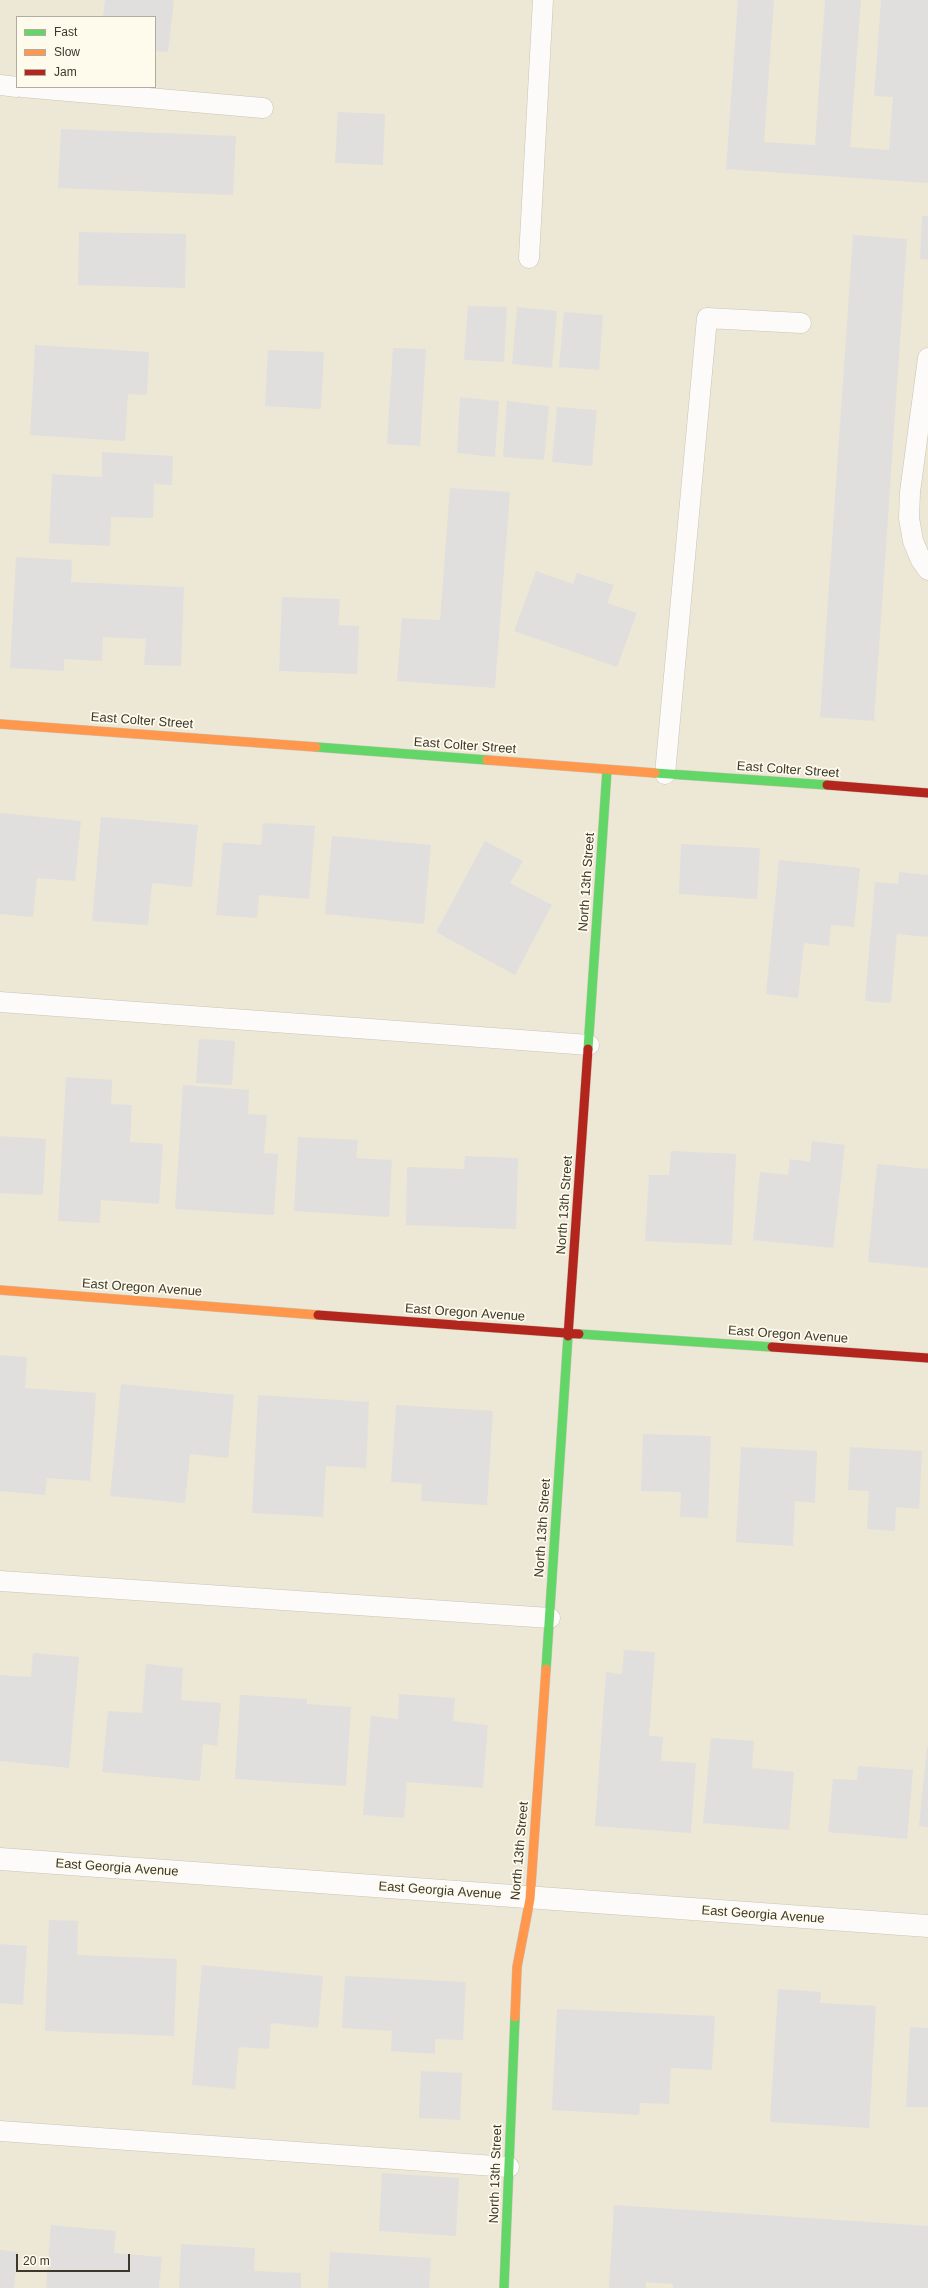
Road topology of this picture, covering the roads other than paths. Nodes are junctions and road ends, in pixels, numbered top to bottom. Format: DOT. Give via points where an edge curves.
graph roads {
  1 [pos="543,0"];
  2 [pos="0,85"];
  3 [pos="16,86"];
  4 [pos="33,88"];
  5 [pos="263,108"];
  6 [pos="529,258"];
  7 [pos="801,323"];
  8 [pos="928,358"];
  9 [pos="928,570"];
  10 [pos="0,724"];
  11 [pos="607,770"];
  12 [pos="665,774"];
  13 [pos="928,793"];
  14 [pos="0,1002"];
  15 [pos="589,1045"];
  16 [pos="0,1290"];
  17 [pos="570,1334"];
  18 [pos="928,1358"];
  19 [pos="0,1581"];
  20 [pos="550,1618"];
  21 [pos="0,1859"];
  22 [pos="530,1898"];
  23 [pos="928,1926"];
  24 [pos="0,2131"];
  25 [pos="509,2167"];
  26 [pos="504,2288"];
  1 -- 6 [label="lane"];
  2 -- 3 [label="lane"];
  4 -- 5 [label="lane"];
  7 -- 12 [label="lane" via="707,318"];
  8 -- 9 [label="lane" via="910,492 909,518 913,541"];
  10 -- 11 [label="street, East Colter Street"];
  11 -- 12 [label="street, East Colter Street"];
  11 -- 15 [label="street, North 13th Street"];
  12 -- 13 [label="street, East Colter Street"];
  14 -- 15 [label="lane"];
  15 -- 17 [label="street, North 13th Street"];
  16 -- 17 [label="street, East Oregon Avenue"];
  17 -- 18 [label="street, East Oregon Avenue"];
  17 -- 20 [label="street, North 13th Street"];
  19 -- 20 [label="lane"];
  20 -- 22 [label="street, North 13th Street"];
  21 -- 22 [label="street, East Georgia Avenue"];
  22 -- 23 [label="street, East Georgia Avenue"];
  22 -- 25 [label="street, North 13th Street" via="517,1967"];
  24 -- 25 [label="lane"];
  25 -- 26 [label="street, North 13th Street"];
}
